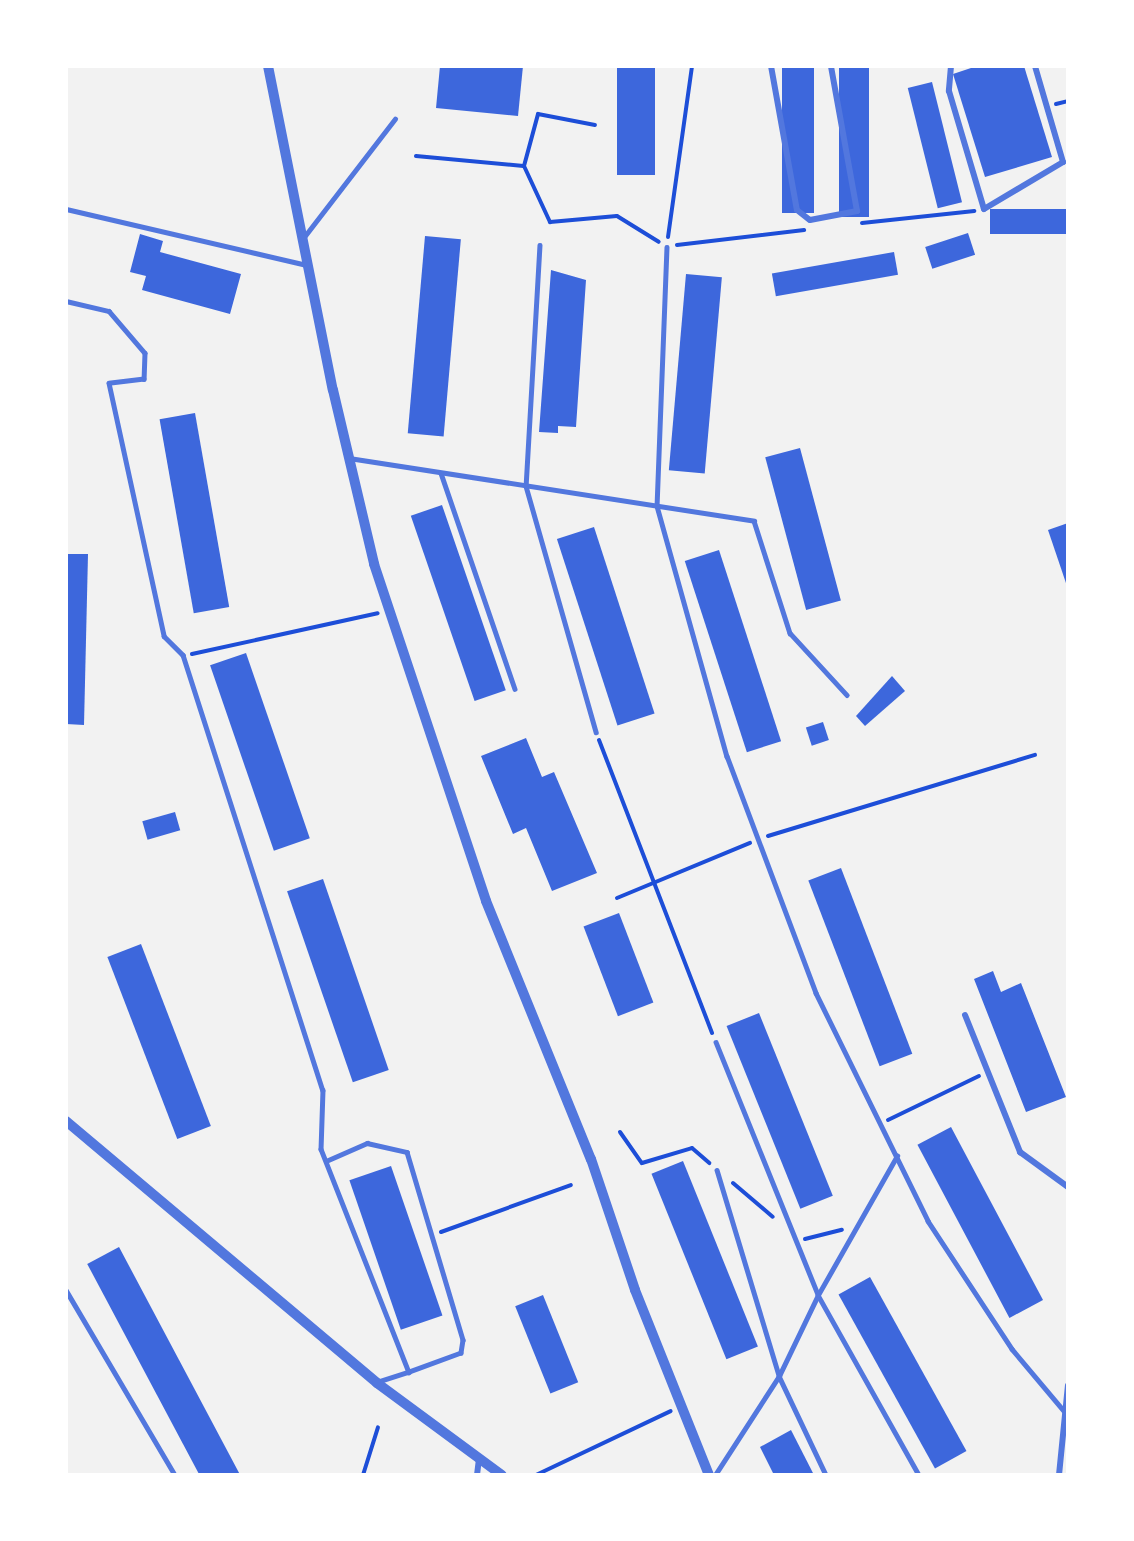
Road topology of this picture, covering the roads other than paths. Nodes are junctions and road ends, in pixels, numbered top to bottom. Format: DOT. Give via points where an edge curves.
graph roads {
  1 [pos="268,66"];
  2 [pos="771,66"];
  3 [pos="831,66"];
  4 [pos="951,66"];
  5 [pos="1035,66"];
  6 [pos="395,119"];
  7 [pos="66,208"];
  8 [pos="302,239"];
  9 [pos="540,245"];
  10 [pos="667,247"];
  11 [pos="308,265"];
  12 [pos="66,301"];
  13 [pos="349,458"];
  14 [pos="441,473"];
  15 [pos="526,486"];
  16 [pos="657,506"];
  17 [pos="515,689"];
  18 [pos="847,695"];
  19 [pos="596,732"];
  20 [pos="965,1015"];
  21 [pos="716,1042"];
  22 [pos="66,1121"];
  23 [pos="897,1156"];
  24 [pos="326,1161"];
  25 [pos="717,1170"];
  26 [pos="1068,1187"];
  27 [pos="66,1290"];
  28 [pos="818,1295"];
  29 [pos="409,1372"];
  30 [pos="779,1376"];
  31 [pos="377,1383"];
  32 [pos="1068,1385"];
  33 [pos="1065,1412"];
  34 [pos="480,1457"];
  35 [pos="175,1475"];
  36 [pos="477,1475"];
  37 [pos="501,1475"];
  38 [pos="709,1475"];
  39 [pos="715,1475"];
  40 [pos="826,1475"];
  41 [pos="919,1475"];
  42 [pos="1059,1475"];
  1 -- 8 [label="street"];
  2 -- 3 [label="street" via="797,210 810,220 857,211"];
  4 -- 5 [label="street" via="950,91 984,209 1063,162"];
  6 -- 8 [label="lane"];
  7 -- 11 [label="street"];
  8 -- 11 [label="street"];
  9 -- 15 [label="lane"];
  10 -- 16 [label="lane"];
  11 -- 13 [label="street"];
  12 -- 24 [label="lane" via="109,311 145,353 144,378 110,383 164,636 183,655 323,1090 321,1149"];
  13 -- 14 [label="lane"];
  13 -- 38 [label="street" via="390,610 486,901 587,1148"];
  14 -- 15 [label="lane"];
  14 -- 17 [label="lane"];
  15 -- 16 [label="lane"];
  15 -- 19 [label="lane"];
  16 -- 18 [label="lane" via="754,521 790,633"];
  16 -- 23 [label="lane" via="727,756 816,993"];
  20 -- 26 [label="street" via="1020,1152"];
  21 -- 28 [label="lane"];
  22 -- 31 [label="street"];
  23 -- 28 [label="lane"];
  23 -- 33 [label="lane" via="928,1221 1012,1349"];
  24 -- 29 [label="lane"];
  24 -- 29 [label="lane" via="367,1143 407,1152 463,1340 460,1353"];
  25 -- 30 [label="lane"];
  27 -- 35 [label="lane"];
  28 -- 30 [label="lane"];
  28 -- 41 [label="lane"];
  29 -- 31 [label="lane"];
  30 -- 39 [label="lane"];
  30 -- 40 [label="lane"];
  31 -- 34 [label="street"];
  32 -- 33 [label="street"];
  33 -- 42 [label="street"];
  34 -- 36 [label="street"];
  34 -- 37 [label="street"];
}
